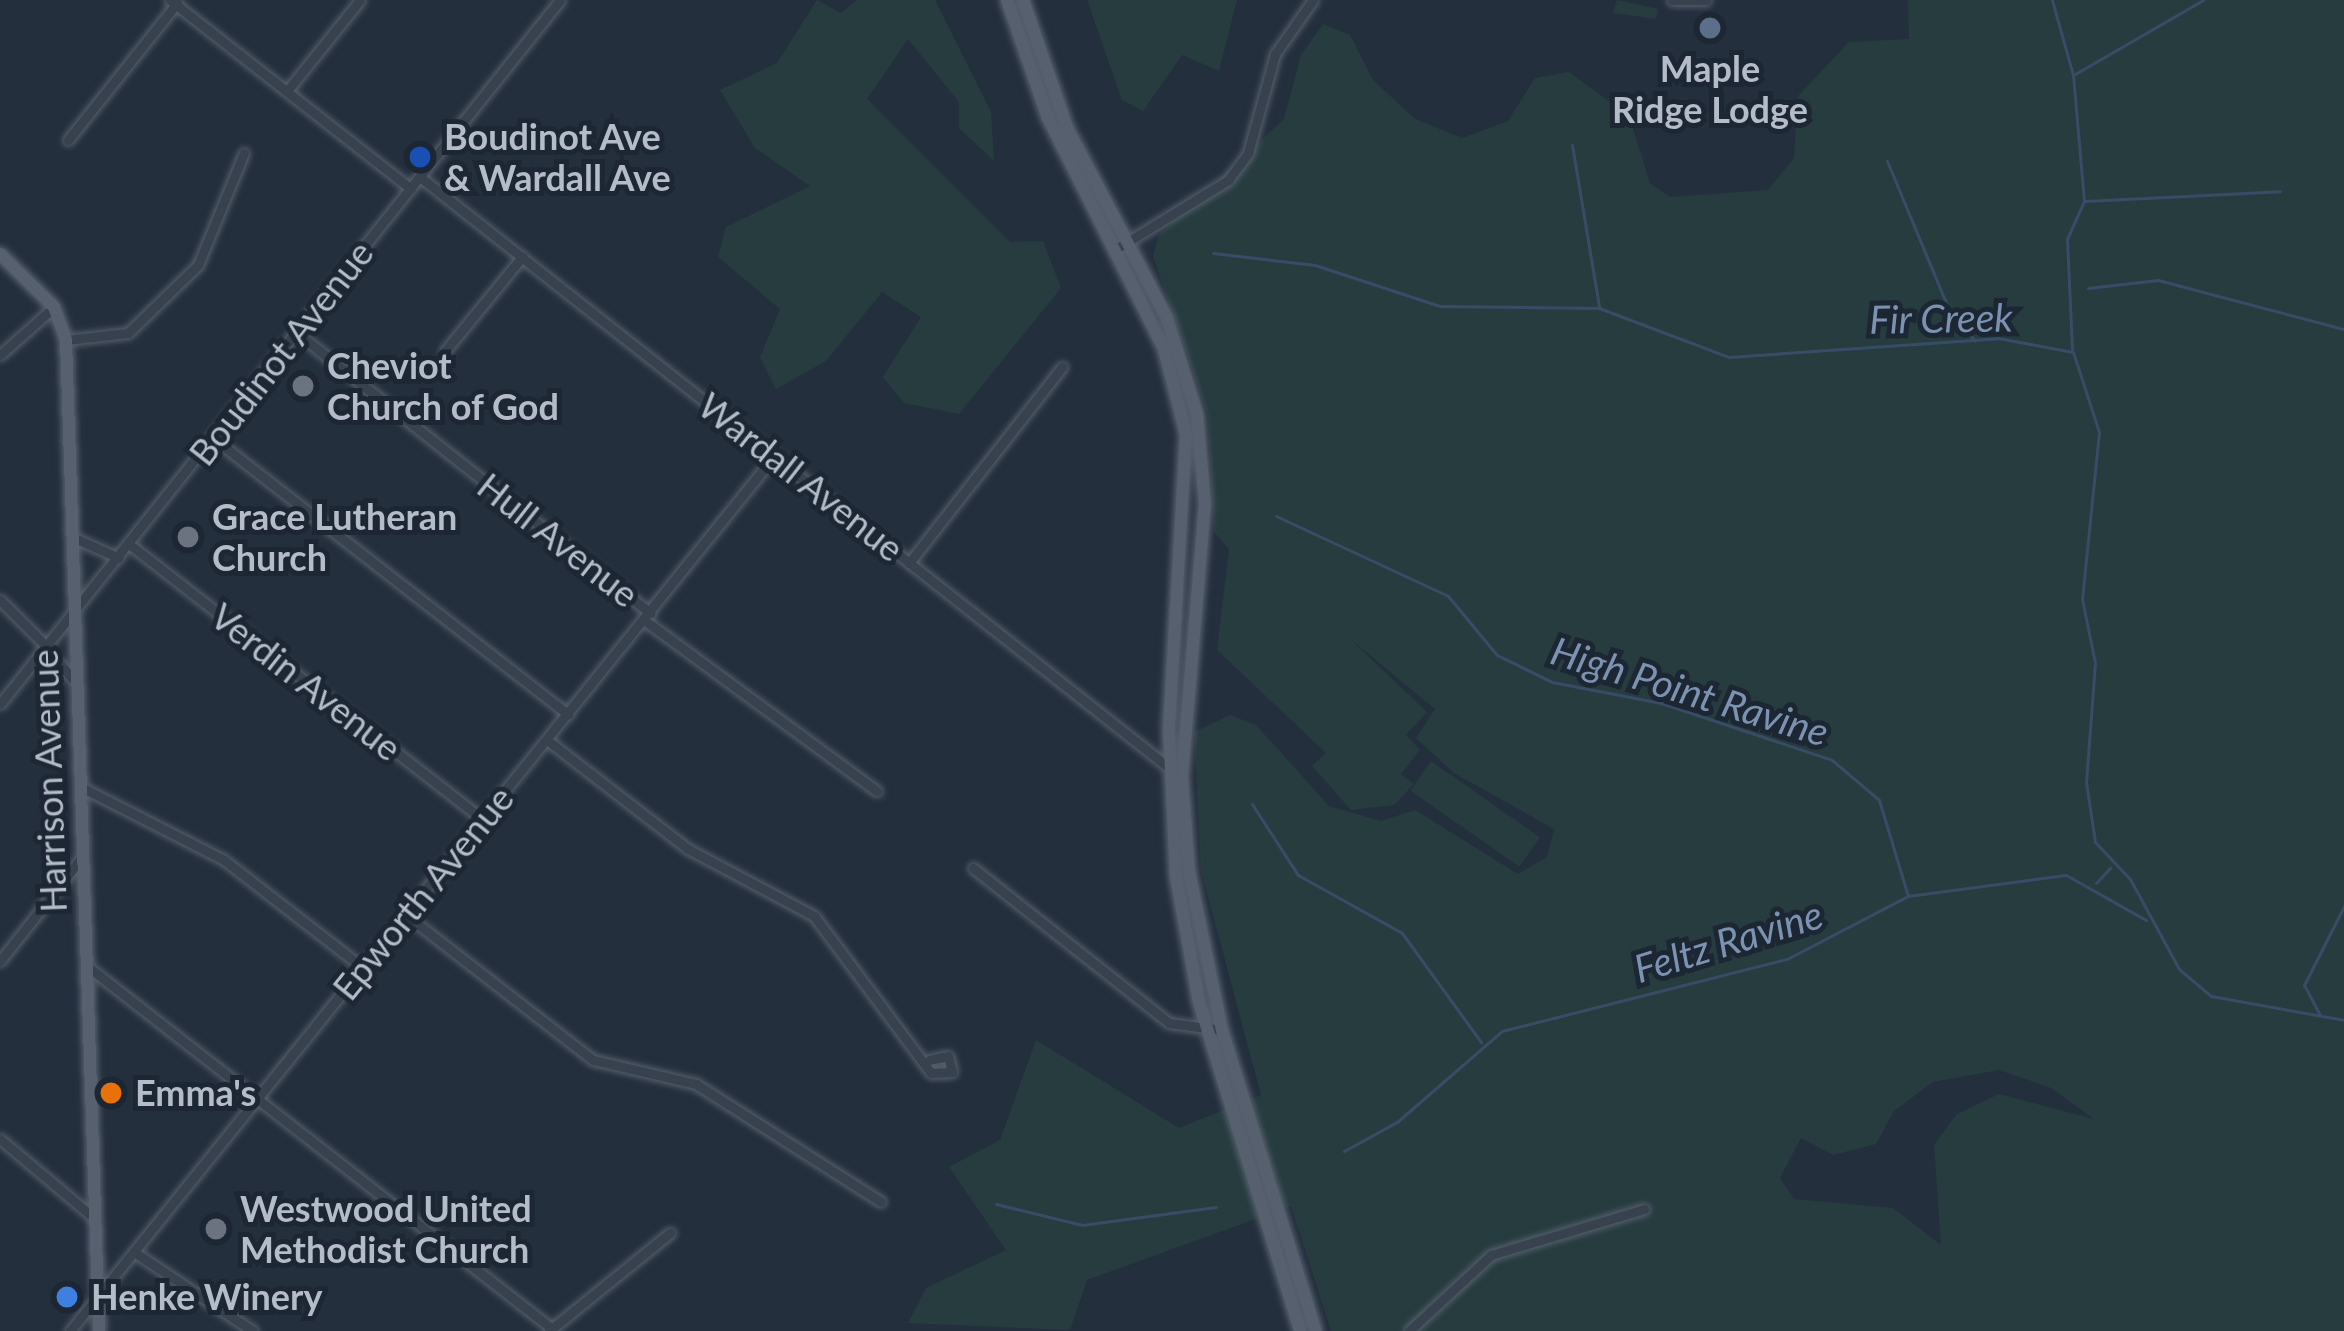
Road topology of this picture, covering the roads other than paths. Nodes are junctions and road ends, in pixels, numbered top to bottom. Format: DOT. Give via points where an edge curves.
graph roads {
  1 [pos="360,0"];
  2 [pos="560,0"];
  3 [pos="1007,0"];
  4 [pos="1023,0"];
  5 [pos="1312,0"];
  6 [pos="1672,0"];
  7 [pos="1706,0"];
  8 [pos="175,2"];
  9 [pos="287,91"];
  10 [pos="68,140"];
  11 [pos="244,153"];
  12 [pos="420,177"];
  13 [pos="411,189"];
  14 [pos="1122,246"];
  15 [pos="0,254"];
  16 [pos="521,256"];
  17 [pos="54,307"];
  18 [pos="297,333"];
  19 [pos="66,340"];
  20 [pos="445,352"];
  21 [pos="0,355"];
  22 [pos="1062,367"];
  23 [pos="213,438"];
  24 [pos="775,455"];
  25 [pos="70,533"];
  26 [pos="129,544"];
  27 [pos="118,558"];
  28 [pos="909,563"];
  29 [pos="0,600"];
  30 [pos="73,614"];
  31 [pos="647,616"];
  32 [pos="46,646"];
  33 [pos="33,662"];
  34 [pos="77,684"];
  35 [pos="0,704"];
  36 [pos="568,714"];
  37 [pos="547,740"];
  38 [pos="1168,767"];
  39 [pos="1181,777"];
  40 [pos="81,787"];
  41 [pos="877,791"];
  42 [pos="482,819"];
  43 [pos="83,856"];
  44 [pos="973,868"];
  45 [pos="406,915"];
  46 [pos="0,961"];
  47 [pos="87,966"];
  48 [pos="363,968"];
  49 [pos="1215,1030"];
  50 [pos="929,1060"];
  51 [pos="260,1095"];
  52 [pos="0,1139"];
  53 [pos="880,1202"];
  54 [pos="1644,1209"];
  55 [pos="94,1218"];
  56 [pos="670,1233"];
  57 [pos="134,1252"];
  58 [pos="98,1297"];
  59 [pos="550,1330"];
  60 [pos="70,1331"];
  61 [pos="99,1331"];
  62 [pos="253,1331"];
  63 [pos="1300,1331"];
  64 [pos="1316,1331"];
  65 [pos="1409,1331"];
  1 -- 9 [label="street"];
  2 -- 12 [label="street, Boudinot Avenue"];
  3 -- 14 [label="main road" via="1031,80"];
  4 -- 14 [label="main road" via="1067,128"];
  5 -- 14 [label="street" via="1276,54 1248,154 1228,180"];
  6 -- 7 [label="street"];
  8 -- 9 [label="street"];
  8 -- 10 [label="street"];
  9 -- 13 [label="street"];
  11 -- 19 [label="street" via="199,265 128,333"];
  12 -- 13 [label="street, Boudinot Avenue"];
  12 -- 16 [label="street, Wardall Avenue"];
  13 -- 18 [label="street, Boudinot Avenue"];
  14 -- 38 [label="main road" via="1164,349 1186,434"];
  14 -- 39 [label="main road" via="1182,356 1204,475"];
  15 -- 17 [label="main road, Harrison Avenue"];
  16 -- 20 [label="street"];
  16 -- 24 [label="street, Wardall Avenue"];
  17 -- 19 [label="main road, Harrison Avenue"];
  17 -- 21 [label="street"];
  18 -- 23 [label="street, Boudinot Avenue"];
  18 -- 31 [label="street, Hull Avenue"];
  19 -- 25 [label="main road, Harrison Avenue"];
  22 -- 28 [label="street"];
  23 -- 26 [label="street, Boudinot Avenue"];
  23 -- 36 [label="street"];
  24 -- 28 [label="street, Wardall Avenue"];
  24 -- 31 [label="street, Epworth Avenue"];
  25 -- 27 [label="street" via="86,552"];
  25 -- 30 [label="main road, Harrison Avenue"];
  26 -- 27 [label="street, Boudinot Avenue"];
  26 -- 42 [label="street, Verdin Avenue"];
  27 -- 30 [label="street, Boudinot Avenue"];
  28 -- 38 [label="street, Wardall Avenue"];
  29 -- 32 [label="street"];
  30 -- 32 [label="street, Boudinot Avenue"];
  30 -- 34 [label="main road, Harrison Avenue"];
  31 -- 36 [label="street, Epworth Avenue"];
  31 -- 41 [label="street, Hull Avenue"];
  32 -- 33 [label="street, Boudinot Avenue"];
  33 -- 34 [label="street" via="60,664"];
  33 -- 35 [label="street, Boudinot Avenue"];
  34 -- 40 [label="main road, Harrison Avenue"];
  36 -- 37 [label="street, Epworth Avenue"];
  37 -- 42 [label="street, Epworth Avenue"];
  37 -- 50 [label="street" via="688,850 814,916"];
  38 -- 39 [label="street, Wardall Avenue"];
  38 -- 49 [label="main road" via="1176,877"];
  39 -- 49 [label="main road"];
  40 -- 43 [label="main road, Harrison Avenue"];
  40 -- 48 [label="street" via="224,860"];
  42 -- 45 [label="street, Epworth Avenue"];
  43 -- 46 [label="street"];
  43 -- 47 [label="main road, Harrison Avenue"];
  44 -- 49 [label="street" via="1169,1023"];
  45 -- 48 [label="street, Epworth Avenue"];
  45 -- 53 [label="street" via="593,1060 696,1084"];
  47 -- 51 [label="street"];
  47 -- 55 [label="main road, Harrison Avenue"];
  48 -- 51 [label="street, Epworth Avenue"];
  49 -- 63 [label="main road"];
  49 -- 64 [label="main road"];
  51 -- 57 [label="street, Epworth Avenue"];
  51 -- 59 [label="street"];
  52 -- 55 [label="street"];
  54 -- 65 [label="street" via="1491,1256"];
  55 -- 58 [label="main road, Harrison Avenue"];
  56 -- 59 [label="street"];
  57 -- 58 [label="street, Epworth Avenue"];
  57 -- 62 [label="street"];
  58 -- 60 [label="street, Epworth Avenue"];
  58 -- 61 [label="main road, Harrison Avenue"];
}
